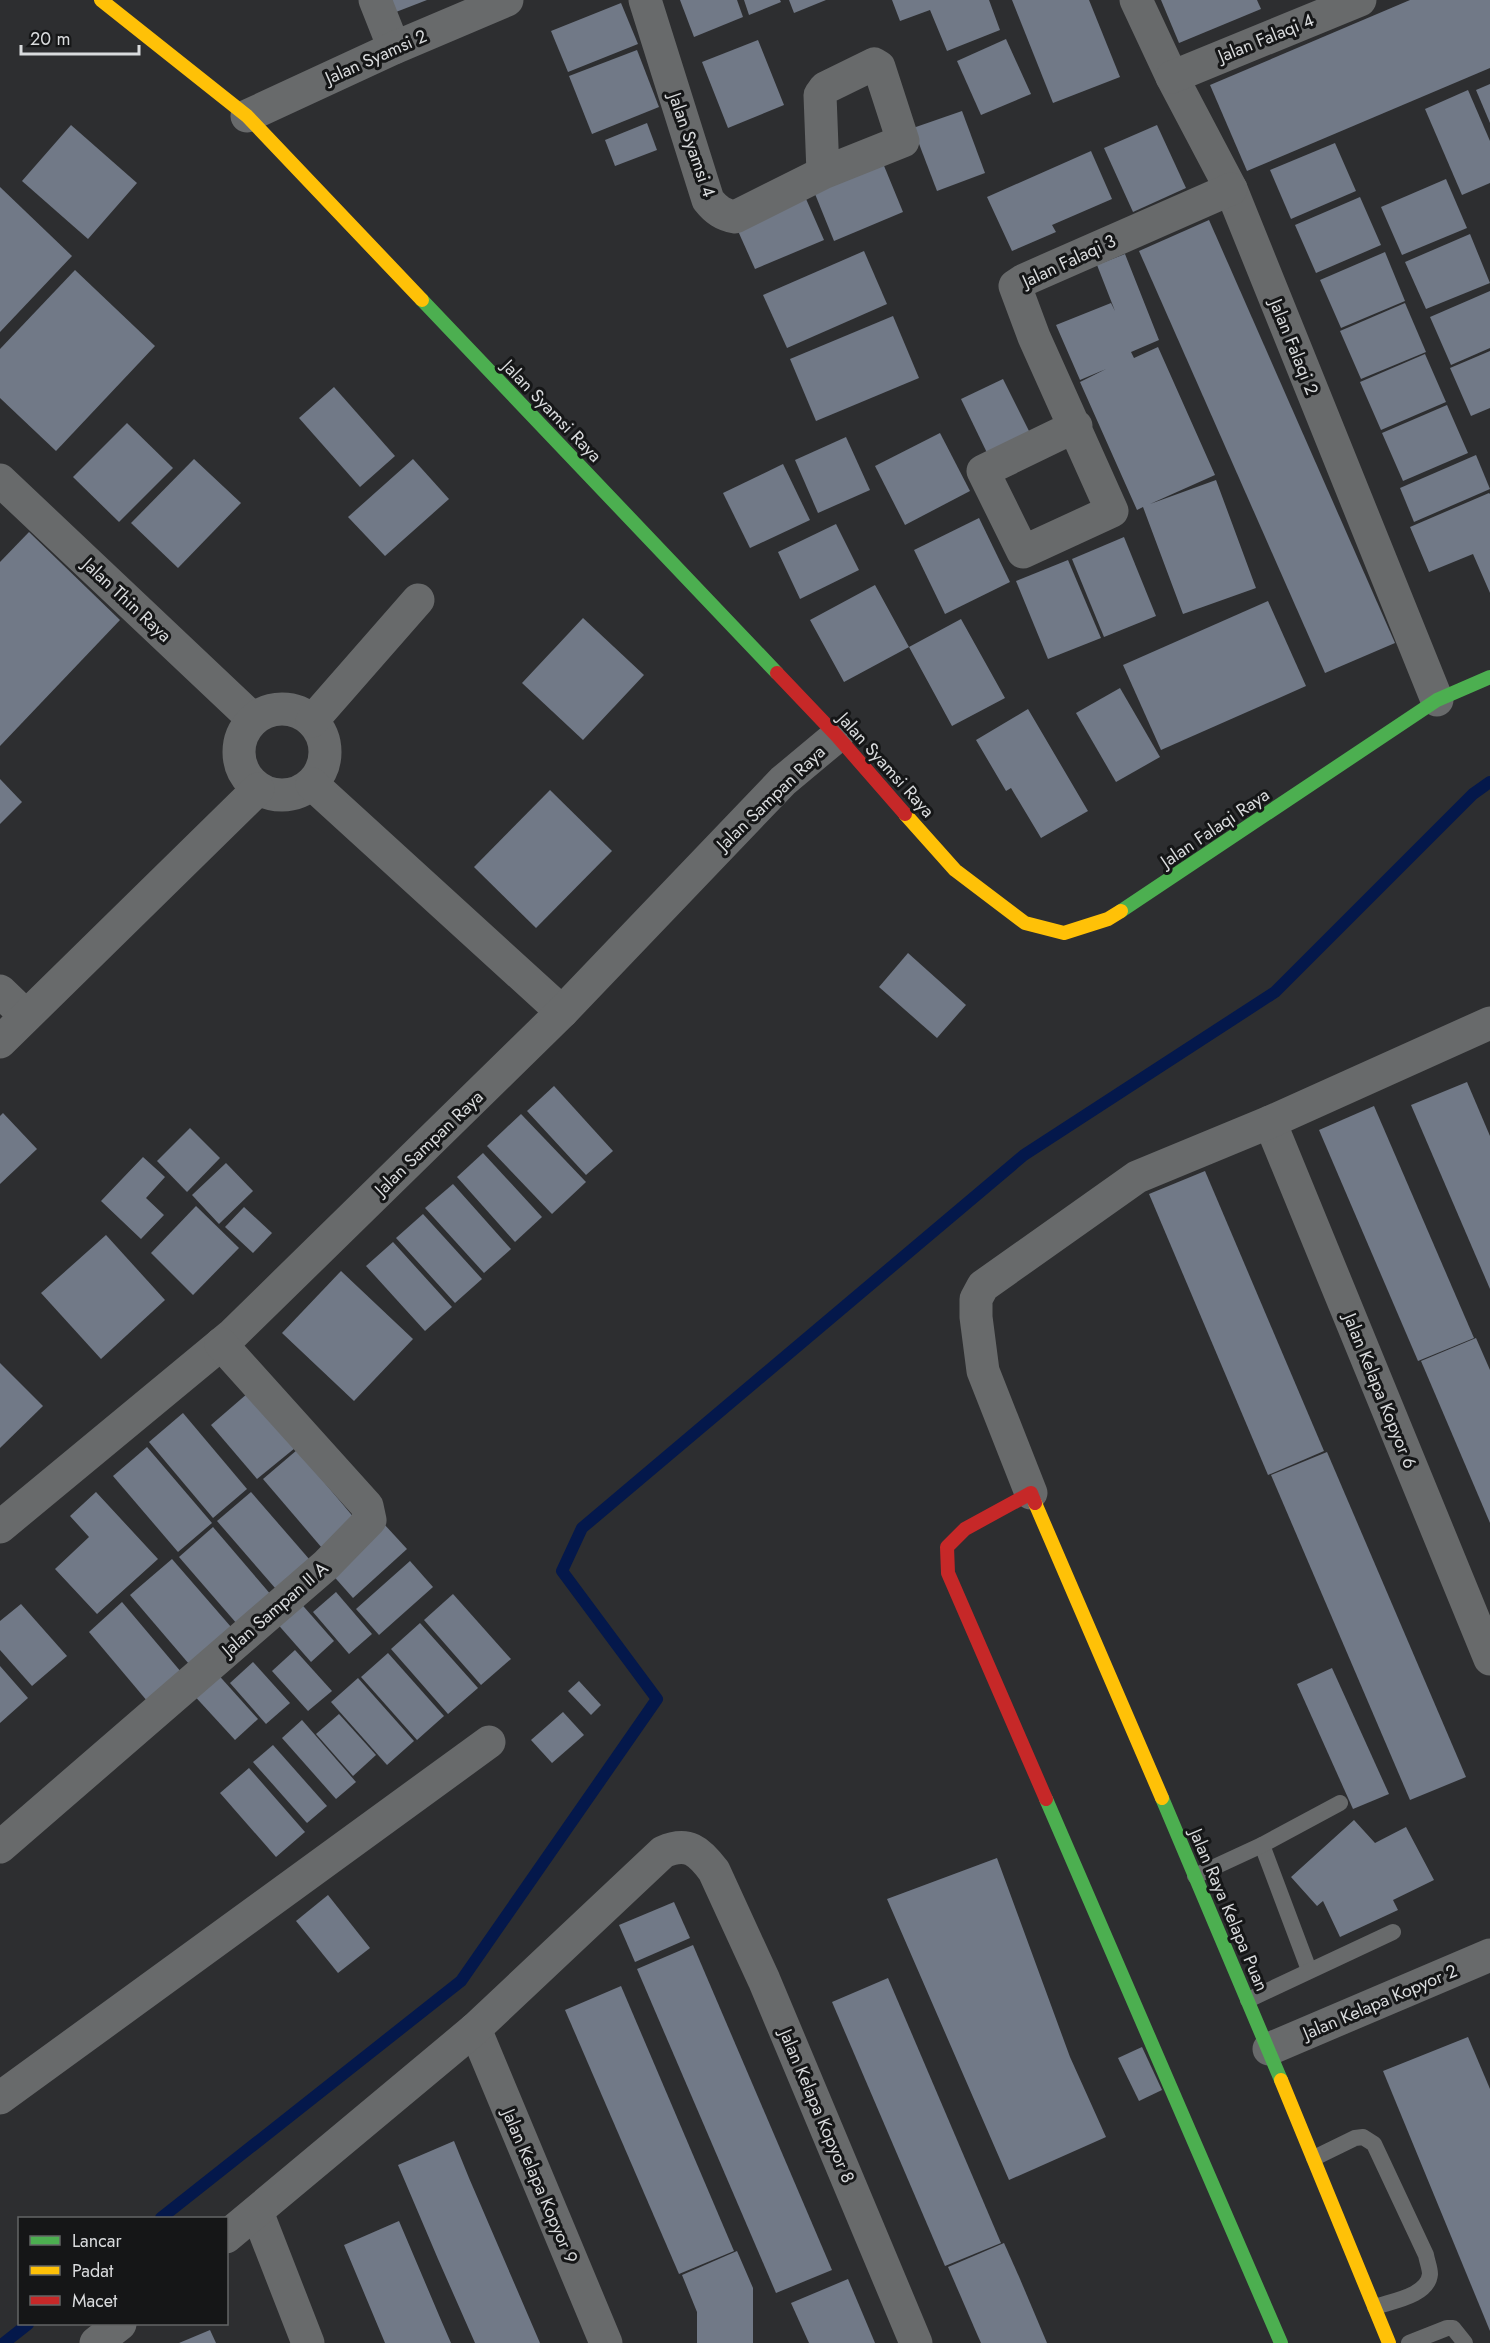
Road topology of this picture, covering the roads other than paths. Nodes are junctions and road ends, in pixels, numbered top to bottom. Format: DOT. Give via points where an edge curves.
graph roads {
  1 [pos="101,0"];
  2 [pos="375,0"];
  3 [pos="507,0"];
  4 [pos="645,0"];
  5 [pos="1136,0"];
  6 [pos="1360,0"];
  7 [pos="394,48"];
  8 [pos="1172,77"];
  9 [pos="247,116"];
  10 [pos="823,173"];
  11 [pos="1231,189"];
  12 [pos="1076,426"];
  13 [pos="0,480"];
  14 [pos="418,600"];
  15 [pos="1490,677"];
  16 [pos="1437,700"];
  17 [pos="253,719"];
  18 [pos="312,721"];
  19 [pos="837,736"];
  20 [pos="312,784"];
  21 [pos="258,789"];
  22 [pos="955,870"];
  23 [pos="0,991"];
  24 [pos="562,1012"];
  25 [pos="26,1016"];
  26 [pos="1490,1023"];
  27 [pos="0,1042"];
  28 [pos="1270,1122"];
  29 [pos="222,1344"];
  30 [pos="1031,1493"];
  31 [pos="0,1527"];
  32 [pos="1490,1659"];
  33 [pos="489,1742"];
  34 [pos="1340,1803"];
  35 [pos="1262,1845"];
  36 [pos="0,1847"];
  37 [pos="1195,1876"];
  38 [pos="1393,1932"];
  39 [pos="1490,1955"];
  40 [pos="1309,1970"];
  41 [pos="1248,2000"];
  42 [pos="475,2030"];
  43 [pos="1269,2049"];
  44 [pos="2,2093"];
  45 [pos="1314,2158"];
  46 [pos="257,2212"];
  47 [pos="228,2235"];
  48 [pos="1375,2307"];
  49 [pos="119,2325"];
  50 [pos="96,2343"];
  51 [pos="308,2343"];
  52 [pos="606,2343"];
  53 [pos="916,2343"];
  54 [pos="1281,2343"];
  55 [pos="1389,2343"];
  56 [pos="1410,2343"];
  57 [pos="1465,2343"];
  1 -- 9 [label="street, Jalan Syamsi Raya"];
  2 -- 7 [label="street"];
  3 -- 7 [label="street, Jalan Syamsi 2"];
  4 -- 10 [label="street, Jalan Syamsi 4" via="708,200 714,208 735,217"];
  5 -- 8 [label="street, Jalan Falaqi 2"];
  6 -- 8 [label="street, Jalan Falaqi 4"];
  7 -- 9 [label="street, Jalan Syamsi 2"];
  8 -- 11 [label="street, Jalan Falaqi 2"];
  9 -- 19 [label="street, Jalan Syamsi Raya"];
  11 -- 12 [label="street, Jalan Falaqi 3" via="1015,286"];
  11 -- 16 [label="street, Jalan Falaqi 2"];
  13 -- 17 [label="street, Jalan Thin Raya"];
  14 -- 18 [label="street"];
  15 -- 16 [label="street, Jalan Falaqi Raya"];
  16 -- 22 [label="street, Jalan Falaqi Raya" via="1108,919 1064,933 1025,923"];
  17 -- 18 [label="street" via="267,711 283,709"];
  17 -- 21 [label="street" via="239,742 241,768"];
  18 -- 20 [label="street" via="322,736 325,753"];
  19 -- 22 [label="street, Jalan Syamsi Raya"];
  19 -- 24 [label="street, Jalan Sampan Raya" via="783,781"];
  20 -- 21 [label="street" via="286,795"];
  20 -- 24 [label="street"];
  21 -- 25 [label="street"];
  23 -- 25 [label="street"];
  24 -- 29 [label="street, Jalan Sampan Raya"];
  25 -- 27 [label="street"];
  26 -- 28 [label="street"];
  28 -- 30 [label="street" via="1137,1177 983,1286 976,1299 976,1317 983,1371"];
  28 -- 32 [label="street, Jalan Kelapa Kopyor 6"];
  29 -- 31 [label="street, Jalan Sampan Raya"];
  29 -- 36 [label="street, Jalan Sampan II A" via="367,1506 370,1520 326,1565"];
  30 -- 37 [label="street, Jalan Raya Kelapa Puan"];
  30 -- 54 [label="street" via="965,1529 947,1547 948,1573"];
  33 -- 44 [label="street"];
  34 -- 35 [label="lane"];
  35 -- 37 [label="lane"];
  35 -- 40 [label="lane"];
  37 -- 41 [label="street, Jalan Raya Kelapa Puan"];
  38 -- 40 [label="lane"];
  39 -- 43 [label="street, Jalan Kelapa Kopyor 2"];
  40 -- 41 [label="lane"];
  41 -- 43 [label="street, Jalan Raya Kelapa Puan"];
  42 -- 46 [label="street"];
  42 -- 52 [label="street, Jalan Kelapa Kopyor 9"];
  42 -- 53 [label="street, Jalan Kelapa Kopyor 8" via="663,1852 675,1847 690,1848 704,1857 764,1980"];
  43 -- 45 [label="street, Jalan Raya Kelapa Puan"];
  45 -- 48 [label="street, Jalan Raya Kelapa Puan"];
  45 -- 48 [label="lane" via="1355,2138 1363,2137 1374,2144 1426,2255 1430,2275 1424,2288"];
  46 -- 47 [label="street"];
  46 -- 51 [label="street"];
  48 -- 55 [label="street, Jalan Raya Kelapa Puan"];
  49 -- 50 [label="street"];
  56 -- 57 [label="lane" via="1454,2328"];
}
